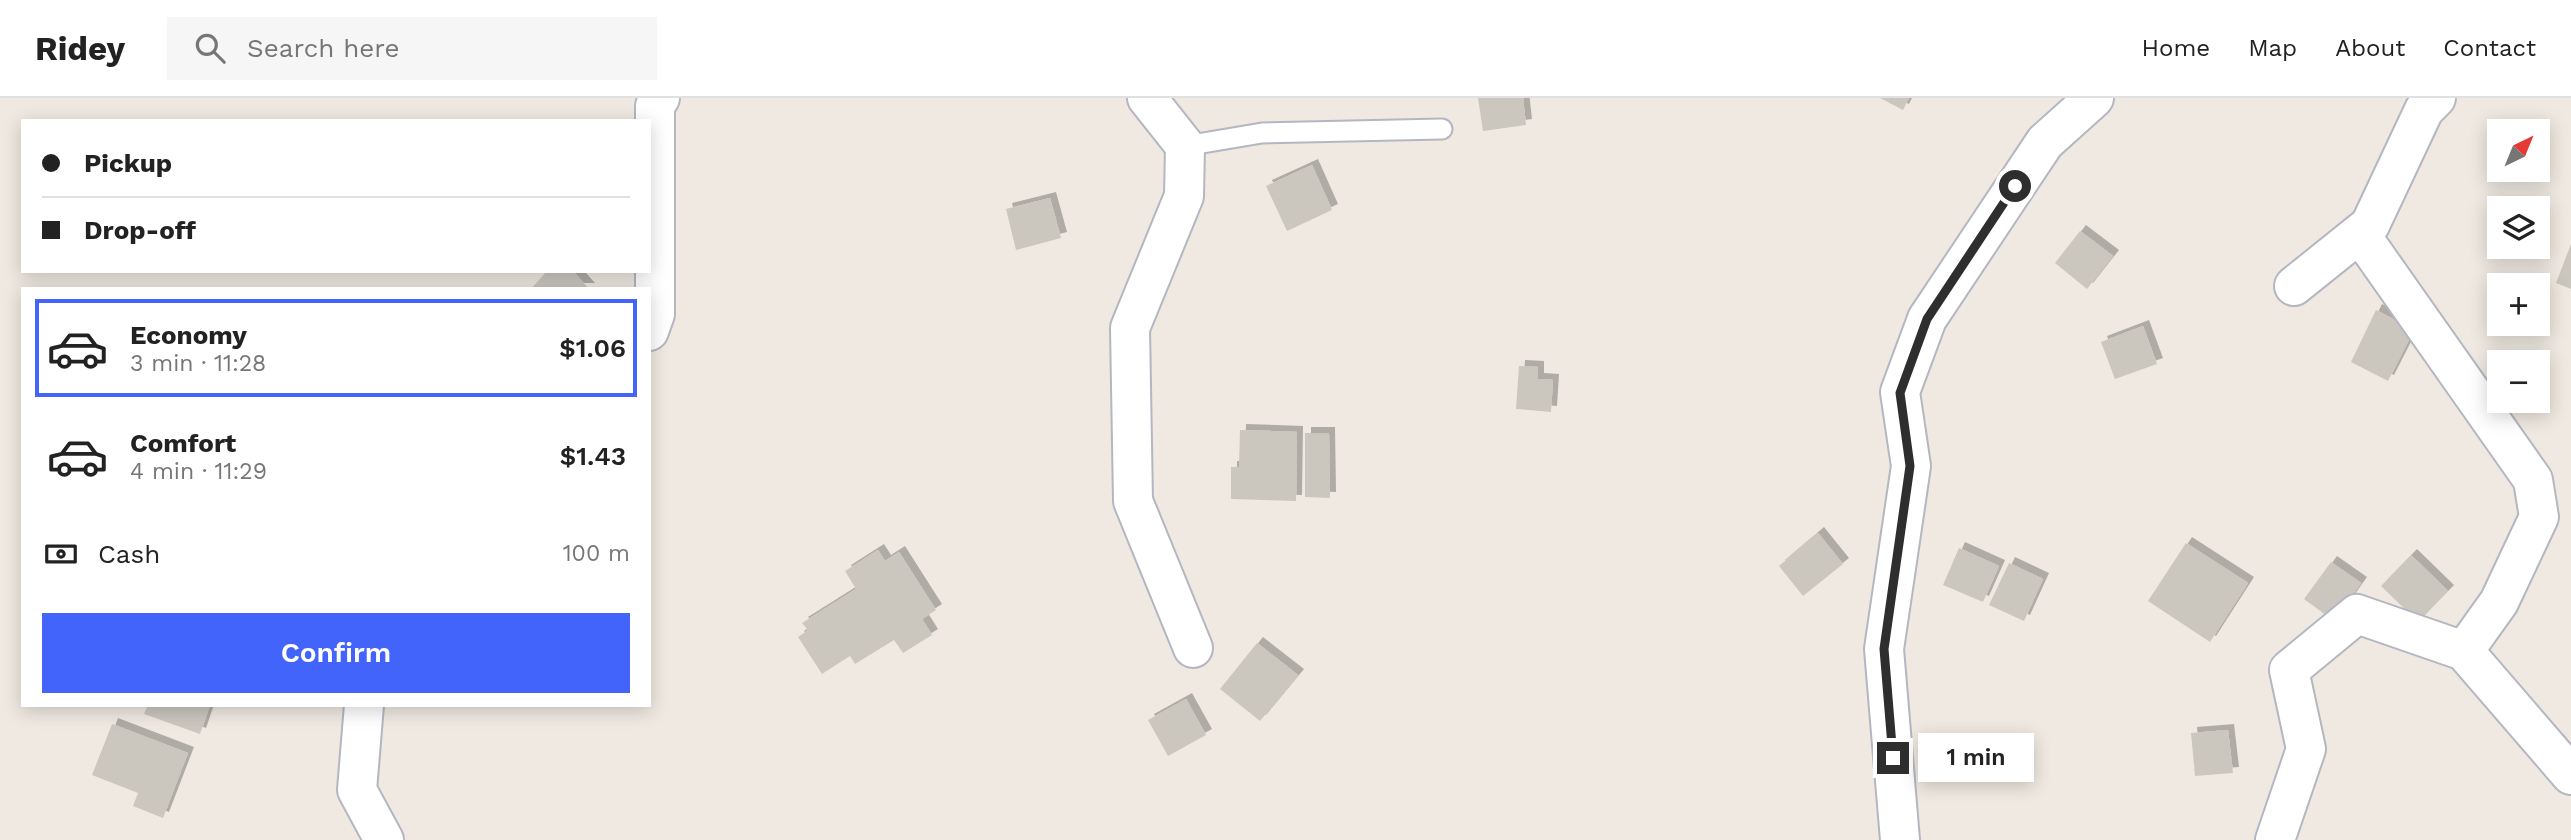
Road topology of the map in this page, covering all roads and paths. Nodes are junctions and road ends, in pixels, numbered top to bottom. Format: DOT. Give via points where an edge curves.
graph roads {
  1 [pos="660,98"];
  2 [pos="1147,98"];
  3 [pos="2094,98"];
  4 [pos="2435,98"];
  5 [pos="1442,129"];
  6 [pos="1185,146"];
  7 [pos="2360,234"];
  8 [pos="2294,286"];
  9 [pos="651,325"];
  10 [pos="1193,648"];
  11 [pos="2464,651"];
  12 [pos="364,707"];
  13 [pos="2571,775"];
  14 [pos="384,840"];
  15 [pos="1900,840"];
  16 [pos="2275,840"];
  1 -- 9 [label="street" via="655,106 655,314"];
  2 -- 6 [label="street"];
  3 -- 15 [label="street" via="2045,142 1927,319 1900,393 1910,466 1884,649"];
  4 -- 7 [label="street" via="2424,110 2371,225"];
  5 -- 6 [label="lane" via="1262,133"];
  6 -- 10 [label="street" via="1184,196 1130,328 1130,355 1133,501"];
  7 -- 8 [label="street"];
  7 -- 11 [label="street" via="2533,480 2539,517 2499,602"];
  11 -- 13 [label="street"];
  11 -- 16 [label="street" via="2357,614 2289,670 2306,749"];
  12 -- 14 [label="street" via="357,790"];
}
